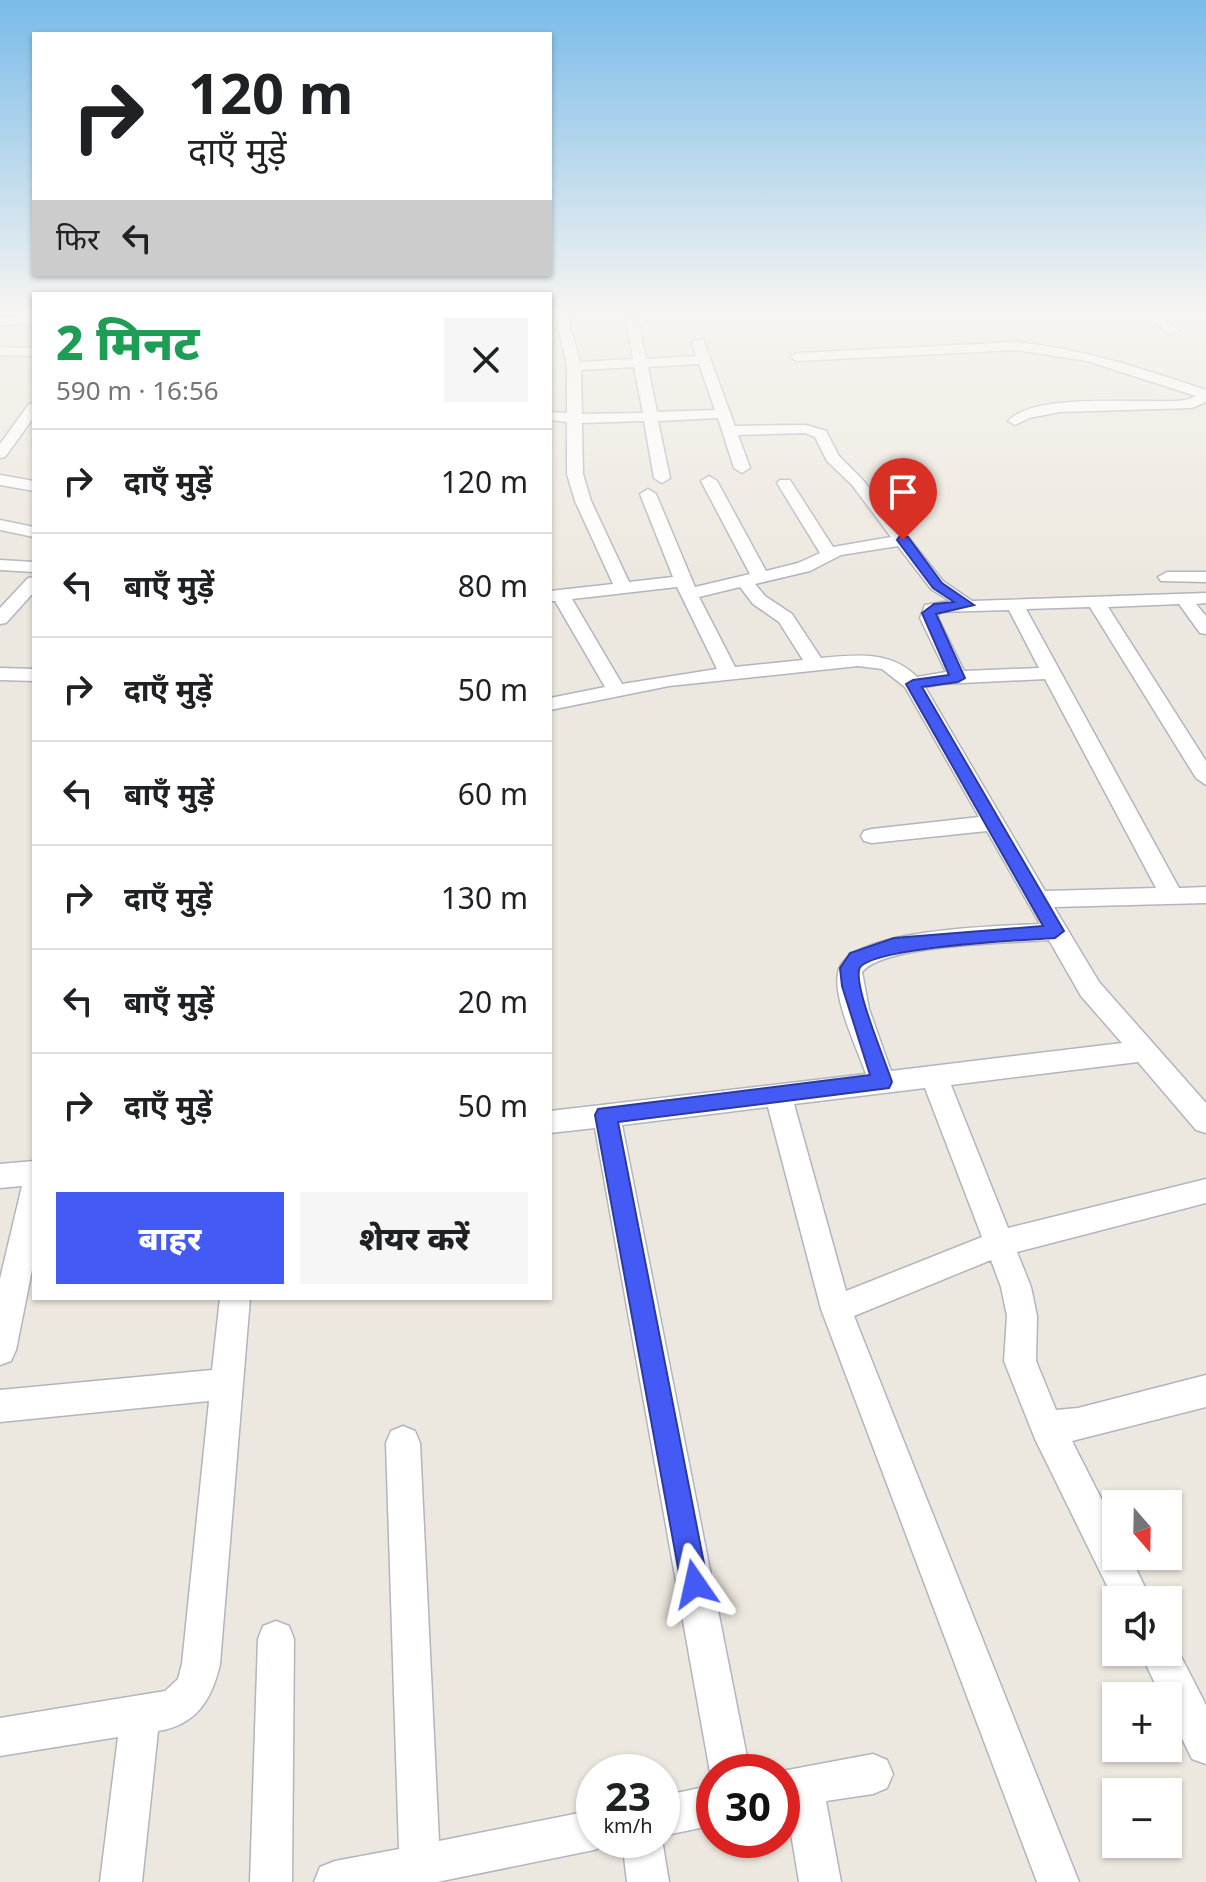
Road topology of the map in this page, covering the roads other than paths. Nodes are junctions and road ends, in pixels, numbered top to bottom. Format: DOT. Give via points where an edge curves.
graph roads {
  1 [pos="570,402"];
  2 [pos="647,402"];
  3 [pos="718,402"];
  4 [pos="1195,402"];
  5 [pos="32,409"];
  6 [pos="722,414"];
  7 [pos="552,416"];
  8 [pos="573,418"];
  9 [pos="651,418"];
  10 [pos="1015,421"];
  11 [pos="20,424"];
  12 [pos="0,425"];
  13 [pos="727,431"];
  14 [pos="0,454"];
  15 [pos="742,468"];
  16 [pos="32,471"];
  17 [pos="662,478"];
  18 [pos="8,481"];
  19 [pos="709,481"];
  20 [pos="785,483"];
  21 [pos="32,486"];
  22 [pos="648,494"];
  23 [pos="0,525"];
  24 [pos="32,532"];
  25 [pos="903,540"];
  26 [pos="829,553"];
  27 [pos="0,565"];
  28 [pos="1167,577"];
  29 [pos="1206,577"];
  30 [pos="32,580"];
  31 [pos="753,580"];
  32 [pos="32,581"];
  33 [pos="623,587"];
  34 [pos="686,588"];
  35 [pos="556,595"];
  36 [pos="1206,598"];
  37 [pos="1184,599"];
  38 [pos="1096,602"];
  39 [pos="967,605"];
  40 [pos="1015,605"];
  41 [pos="0,619"];
  42 [pos="1206,629"];
  43 [pos="816,665"];
  44 [pos="1052,673"];
  45 [pos="0,674"];
  46 [pos="32,675"];
  47 [pos="729,675"];
  48 [pos="958,678"];
  49 [pos="913,684"];
  50 [pos="616,689"];
  51 [pos="552,704"];
  52 [pos="1206,778"];
  53 [pos="993,823"];
  54 [pos="872,836"];
  55 [pos="1206,895"];
  56 [pos="1172,896"];
  57 [pos="1036,899"];
  58 [pos="1055,931"];
  59 [pos="1144,1051"];
  60 [pos="934,1076"];
  61 [pos="882,1082"];
  62 [pos="778,1095"];
  63 [pos="606,1115"];
  64 [pos="552,1122"];
  65 [pos="1206,1122"];
  66 [pos="32,1173"];
  67 [pos="0,1176"];
  68 [pos="1206,1191"];
  69 [pos="32,1199"];
  70 [pos="997,1244"];
  71 [pos="235,1300"];
  72 [pos="836,1309"];
  73 [pos="0,1350"];
  74 [pos="226,1384"];
  75 [pos="1206,1391"];
  76 [pos="0,1406"];
  77 [pos="1047,1427"];
  78 [pos="403,1443"];
  79 [pos="1126,1586"];
  80 [pos="276,1639"];
  81 [pos="1166,1666"];
  82 [pos="140,1715"];
  83 [pos="0,1737"];
  84 [pos="1206,1745"];
  85 [pos="727,1754"];
  86 [pos="873,1774"];
  87 [pos="800,1787"];
  88 [pos="800,1815"];
  89 [pos="576,1835"];
  90 [pos="645,1858"];
  91 [pos="443,1868"];
  92 [pos="121,1882"];
  93 [pos="271,1882"];
  94 [pos="335,1882"];
  95 [pos="648,1882"];
  96 [pos="820,1882"];
  97 [pos="1058,1882"];
  1 -- 8 [label="street"];
  2 -- 9 [label="street"];
  3 -- 6 [label="street"];
  4 -- 10 [label="street" via="1043,409"];
  5 -- 11 [label="street"];
  6 -- 9 [label="street"];
  6 -- 13 [label="street"];
  7 -- 8 [label="street"];
  8 -- 9 [label="street"];
  8 -- 33 [label="street" via="578,487"];
  9 -- 17 [label="street"];
  11 -- 12 [label="street"];
  11 -- 14 [label="street"];
  13 -- 15 [label="street"];
  13 -- 25 [label="street" via="806,429 821,434 832,458"];
  16 -- 18 [label="street"];
  18 -- 21 [label="street"];
  19 -- 31 [label="street"];
  20 -- 26 [label="street"];
  22 -- 34 [label="street"];
  23 -- 24 [label="street"];
  25 -- 26 [label="street"];
  25 -- 39 [label="street" via="937,585"];
  26 -- 31 [label="street" via="804,567"];
  27 -- 30 [label="street"];
  28 -- 29 [label="street"];
  31 -- 34 [label="street"];
  31 -- 43 [label="street" via="759,600 786,618"];
  32 -- 41 [label="street"];
  33 -- 34 [label="street"];
  33 -- 35 [label="street"];
  34 -- 47 [label="street"];
  35 -- 50 [label="street"];
  36 -- 37 [label="street"];
  37 -- 38 [label="street"];
  37 -- 42 [label="street"];
  38 -- 40 [label="street"];
  38 -- 52 [label="street"];
  39 -- 40 [label="street"];
  39 -- 48 [label="street" via="929,613"];
  40 -- 44 [label="street"];
  43 -- 47 [label="street"];
  43 -- 49 [label="street" via="872,660 895,667"];
  44 -- 48 [label="street"];
  44 -- 56 [label="street"];
  45 -- 46 [label="street"];
  47 -- 50 [label="street"];
  48 -- 49 [label="street"];
  49 -- 53 [label="street"];
  50 -- 51 [label="street"];
  53 -- 54 [label="street"];
  53 -- 57 [label="street"];
  55 -- 56 [label="street"];
  56 -- 57 [label="street"];
  57 -- 58 [label="street"];
  58 -- 59 [label="street" via="1090,989"];
  58 -- 61 [label="street" via="894,945 856,958 849,968 851,986"];
  59 -- 60 [label="street"];
  59 -- 65 [label="street"];
  60 -- 61 [label="street"];
  60 -- 70 [label="street"];
  61 -- 62 [label="street"];
  62 -- 63 [label="street"];
  62 -- 72 [label="street"];
  63 -- 64 [label="street"];
  63 -- 85 [label="street"];
  66 -- 67 [label="street"];
  68 -- 70 [label="street"];
  69 -- 73 [label="street"];
  70 -- 72 [label="street"];
  70 -- 77 [label="street" via="1022,1316 1020,1361"];
  71 -- 74 [label="street"];
  72 -- 97 [label="street"];
  74 -- 76 [label="street"];
  74 -- 82 [label="street" via="196,1687 185,1703"];
  75 -- 77 [label="street"];
  77 -- 79 [label="street"];
  78 -- 91 [label="street"];
  80 -- 93 [label="street"];
  81 -- 84 [label="street"];
  82 -- 83 [label="street"];
  82 -- 92 [label="street"];
  86 -- 87 [label="street"];
  88 -- 96 [label="street"];
  89 -- 91 [label="street"];
  90 -- 95 [label="street"];
  91 -- 94 [label="street"];
}
